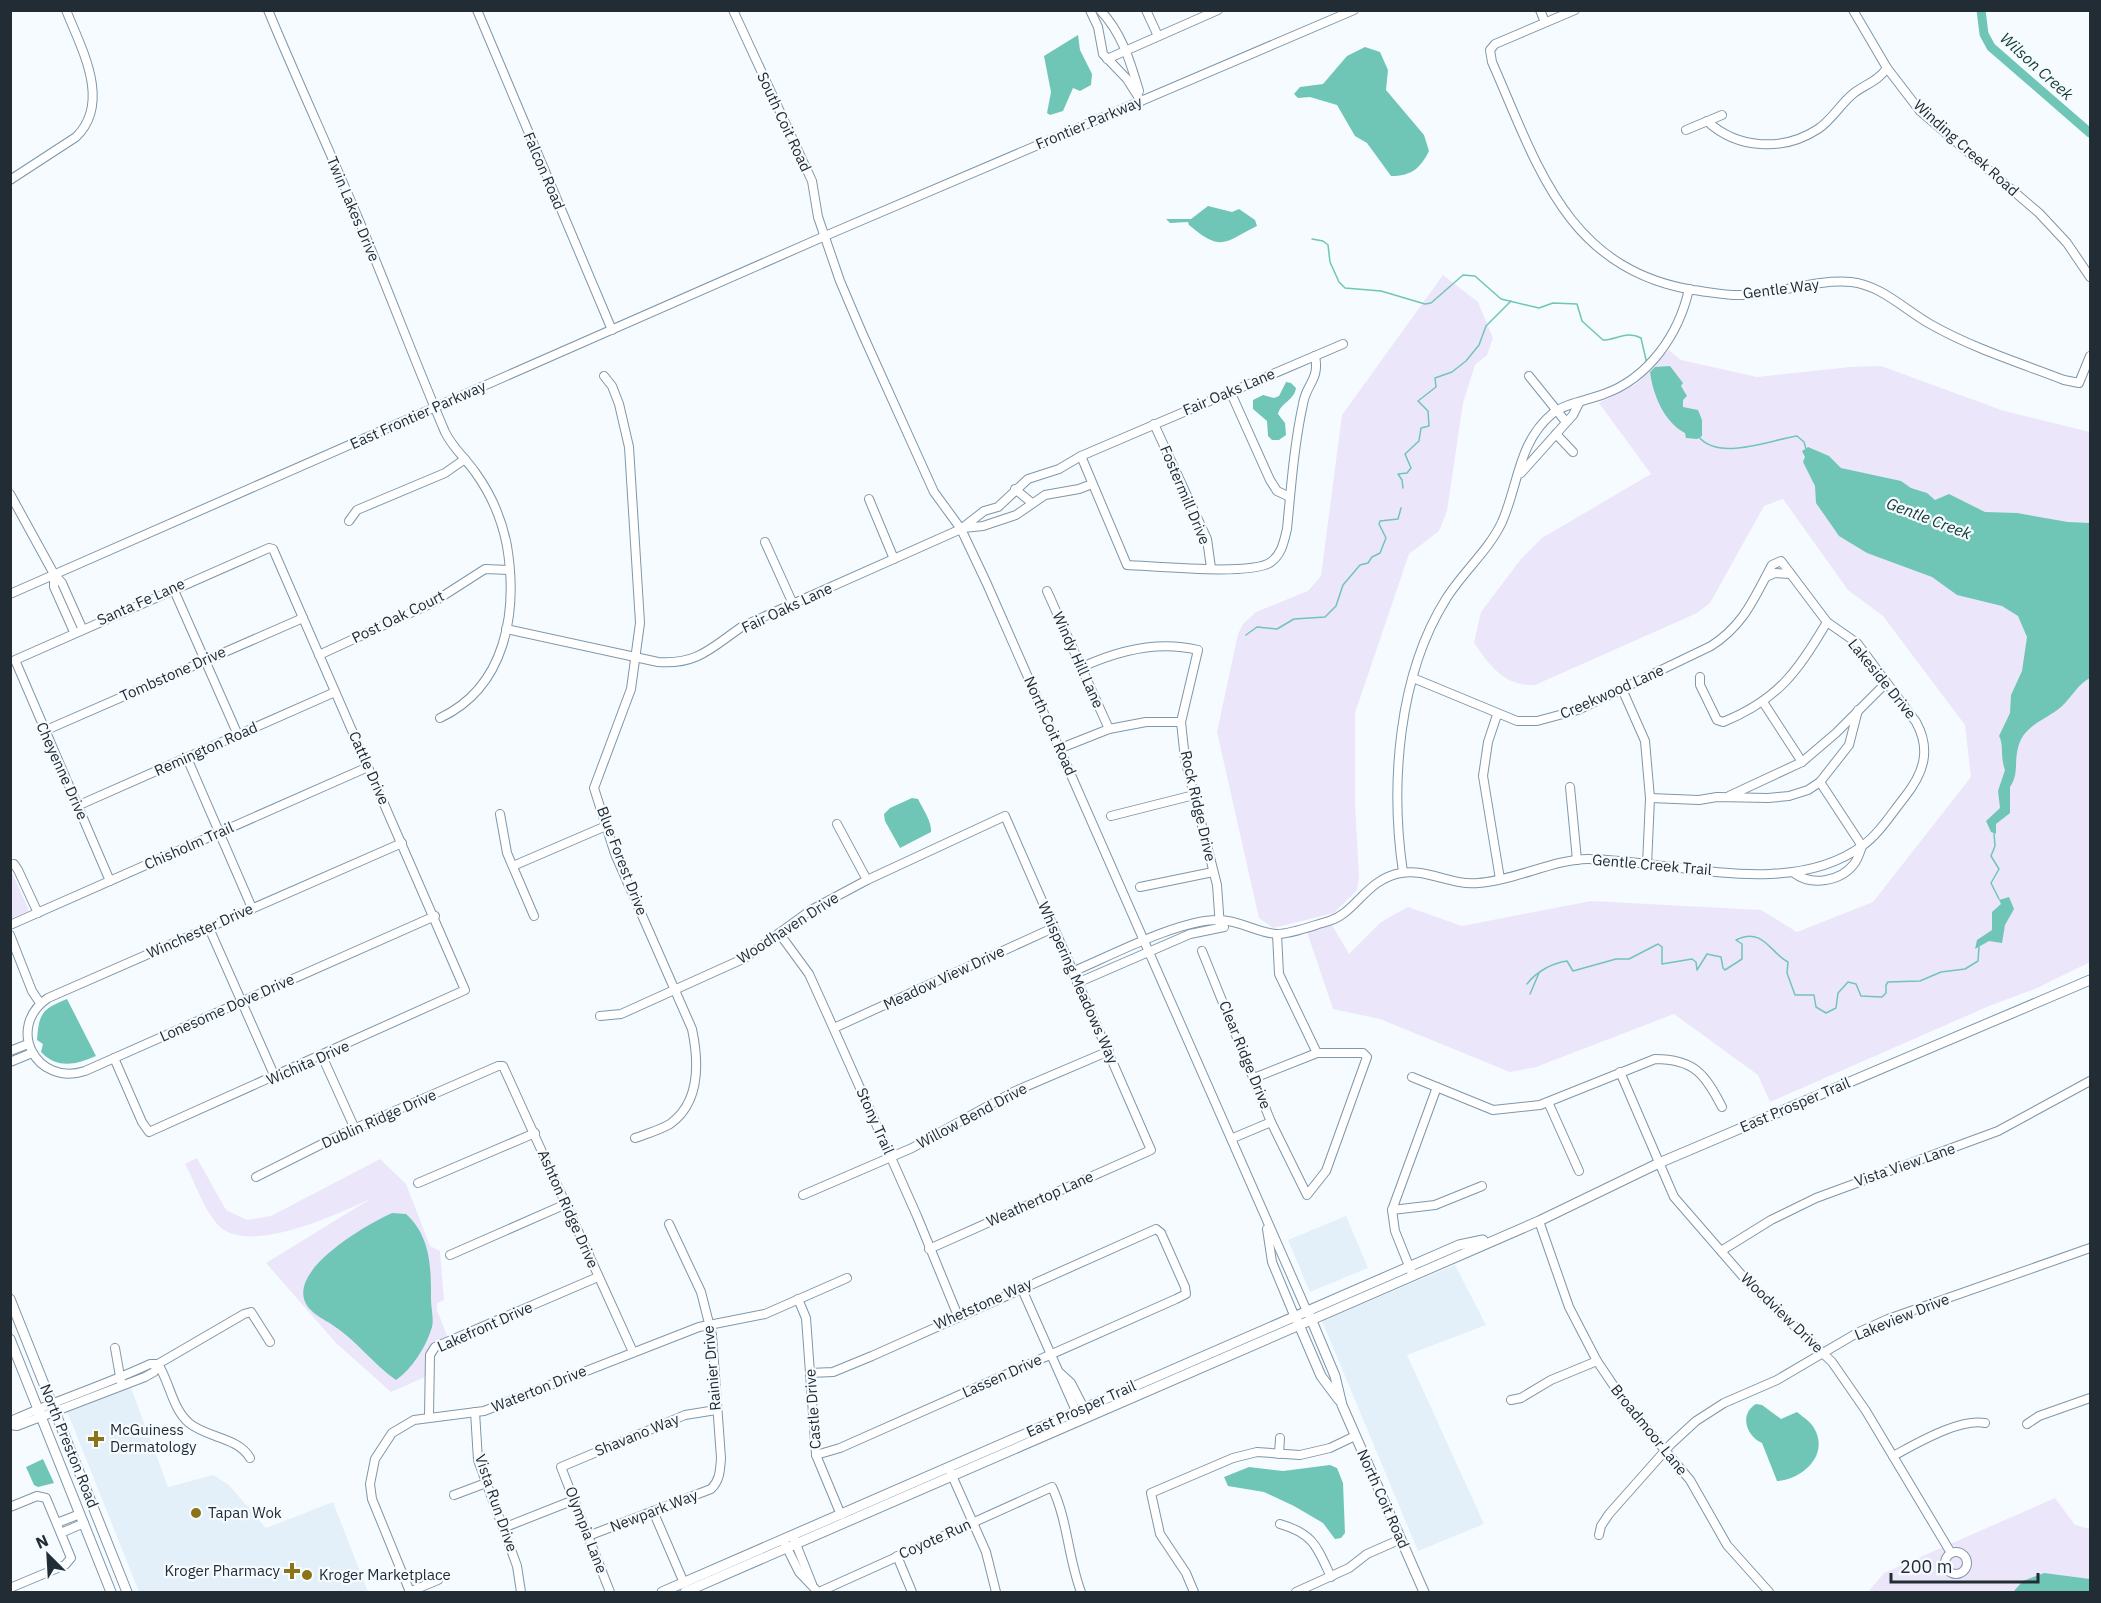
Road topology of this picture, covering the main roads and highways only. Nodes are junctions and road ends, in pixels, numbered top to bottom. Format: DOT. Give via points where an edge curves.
graph roads {
  1 [pos="2091,980"];
  2 [pos="1411,1270"];
  3 [pos="10,1299"];
  4 [pos="1306,1309"];
  5 [pos="1294,1315"];
  6 [pos="1311,1319"];
  7 [pos="1299,1325"];
  8 [pos="10,1339"];
  9 [pos="1342,1405"];
  10 [pos="1082,1413"];
  11 [pos="790,1542"];
  12 [pos="684,1588"];
  13 [pos="111,1593"];
  14 [pos="127,1593"];
  15 [pos="662,1593"];
  16 [pos="1424,1593"];
  1 -- 2 [label="main road, East Prosper Trail" via="1659,1163 1539,1221 1503,1236 1460,1245"];
  2 -- 4 [label="main road, East Prosper Trail"];
  2 -- 6 [label="main road, East Prosper Trail"];
  3 -- 14 [label="main road, North Preston Road"];
  4 -- 5 [label="main road, East Prosper Trail"];
  4 -- 6 [label="main road, North Coit Road"];
  5 -- 7 [label="main road, North Coit Road"];
  5 -- 10 [label="main road, East Prosper Trail"];
  6 -- 7 [label="main road, East Prosper Trail"];
  6 -- 9 [label="main road, North Coit Road" via="1335,1376"];
  7 -- 9 [label="main road, North Coit Road" via="1321,1376"];
  7 -- 10 [label="main road, East Prosper Trail"];
  8 -- 13 [label="main road, North Preston Road"];
  9 -- 16 [label="main road, North Coit Road"];
  10 -- 11 [label="main road, East Prosper Trail" via="949,1467"];
  10 -- 11 [label="main road, East Prosper Trail" via="953,1477"];
  11 -- 12 [label="main road, East Prosper Trail"];
  12 -- 15 [label="main road, East Prosper Trail"];
}
